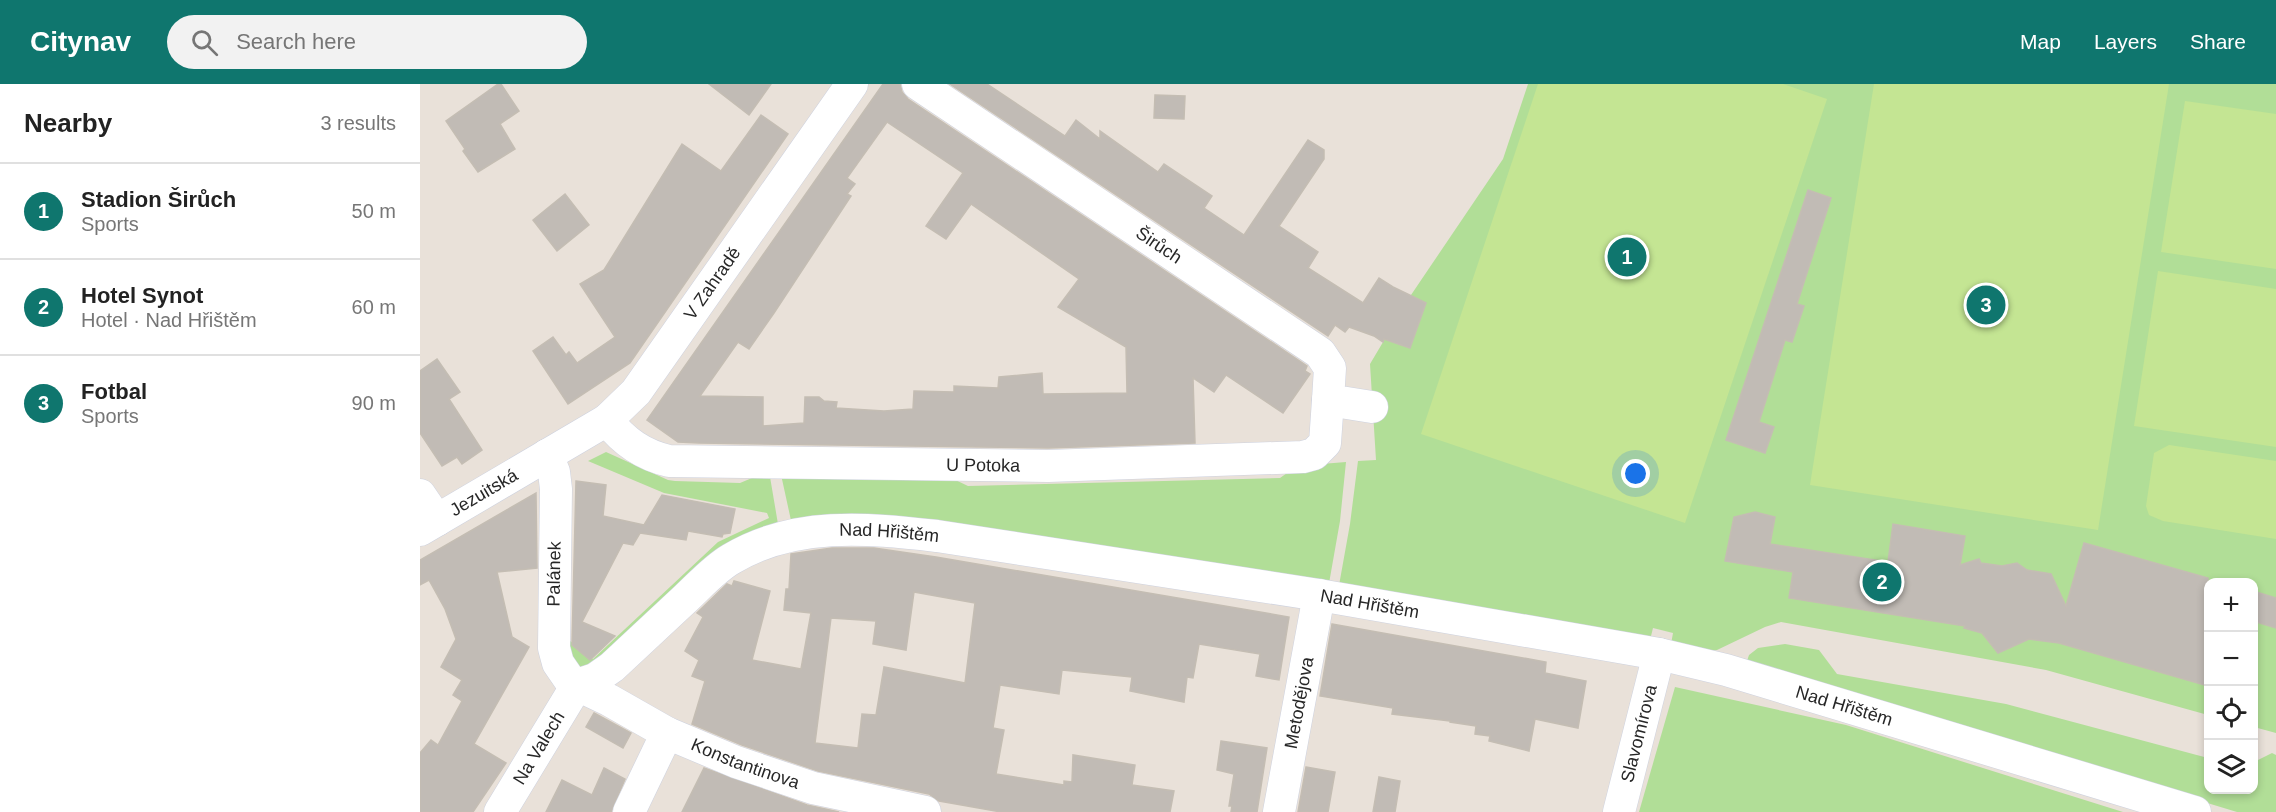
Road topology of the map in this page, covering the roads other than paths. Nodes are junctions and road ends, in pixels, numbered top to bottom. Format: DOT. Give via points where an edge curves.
graph roads {
  1 [pos="852,84"];
  2 [pos="918,84"];
  3 [pos="1328,400"];
  4 [pos="1372,407"];
  5 [pos="608,420"];
  6 [pos="547,455"];
  7 [pos="426,515"];
  8 [pos="1319,595"];
  9 [pos="1659,654"];
  10 [pos="577,685"];
  11 [pos="667,733"];
  12 [pos="810,800"];
  13 [pos="500,812"];
  14 [pos="629,812"];
  15 [pos="926,812"];
  16 [pos="1279,812"];
  17 [pos="1619,812"];
  18 [pos="2195,812"];
  1 -- 5 [label="street, V Zahradě" via="636,392"];
  2 -- 3 [label="street, Širůch" via="1320,353 1330,368"];
  3 -- 4 [label="street"];
  3 -- 5 [label="street, U Potoka" via="1325,443 1314,454 1303,457 1048,466 669,461 644,454 619,435"];
  5 -- 6 [label="street, V Zahradě"];
  6 -- 7 [label="street, Jezuitská"];
  6 -- 10 [label="street, Palánek" via="556,489 554,648 565,676"];
  8 -- 9 [label="street, Nad Hřištěm"];
  8 -- 10 [label="street, Nad Hřištěm" via="937,536 854,530 805,532 763,544 731,559 612,667"];
  8 -- 16 [label="street, Metodějova"];
  9 -- 17 [label="street, Slavomírova"];
  9 -- 18 [label="street, Nad Hřištěm" via="1726,670"];
  10 -- 11 [label="street, Konstantinova"];
  10 -- 13 [label="street, Na Valech"];
  11 -- 12 [label="street, Konstantinova" via="736,762"];
  11 -- 14 [label="street"];
  12 -- 15 [label="street, Konstantinova"];
}
